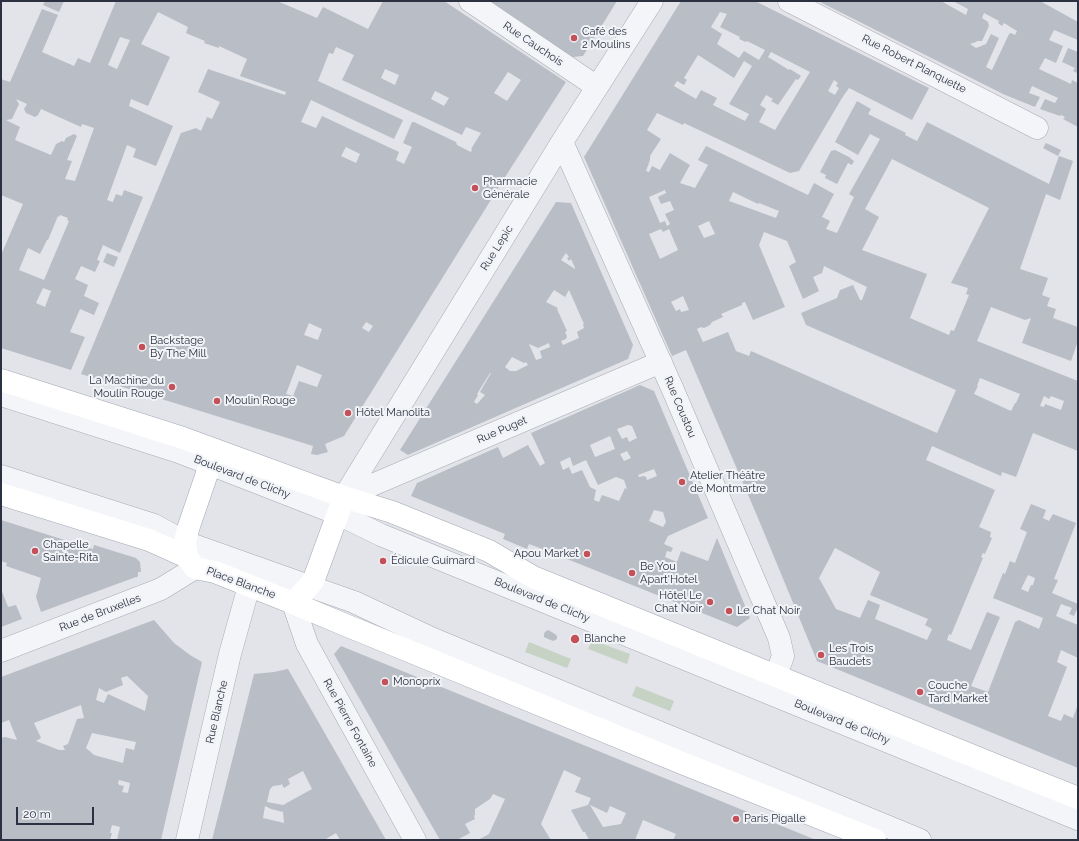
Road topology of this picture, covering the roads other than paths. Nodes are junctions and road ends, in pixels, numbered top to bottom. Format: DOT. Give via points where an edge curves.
graph roads {
  1 [pos="470,1"];
  2 [pos="652,1"];
  3 [pos="790,1"];
  4 [pos="597,88"];
  5 [pos="1037,128"];
  6 [pos="562,142"];
  7 [pos="661,362"];
  8 [pos="1,380"];
  9 [pos="1,395"];
  10 [pos="213,457"];
  11 [pos="1,476"];
  12 [pos="1,494"];
  13 [pos="341,505"];
  14 [pos="189,555"];
  15 [pos="249,586"];
  16 [pos="309,586"];
  17 [pos="293,603"];
  18 [pos="1,651"];
  19 [pos="776,676"];
  20 [pos="1078,798"];
  21 [pos="1078,819"];
  22 [pos="187,840"];
  23 [pos="414,840"];
  24 [pos="875,840"];
  25 [pos="920,840"];
  1 -- 4 [label="street, Rue Cauchois"];
  2 -- 4 [label="street, Rue Lepic"];
  3 -- 5 [label="street, Rue Robert Planquette"];
  4 -- 6 [label="street, Rue Lepic"];
  6 -- 7 [label="street, Rue Coustou"];
  6 -- 13 [label="street, Rue Lepic"];
  7 -- 13 [label="street, Rue Puget"];
  7 -- 19 [label="street, Rue Coustou" via="779,638 783,656"];
  8 -- 10 [label="main road, Boulevard de Clichy" via="184,438"];
  9 -- 10 [label="street, Boulevard de Clichy" via="164,447"];
  10 -- 13 [label="main road, Boulevard de Clichy"];
  10 -- 14 [label="main road" via="188,529"];
  11 -- 14 [label="street" via="154,525"];
  12 -- 14 [label="main road" via="150,540"];
  13 -- 16 [label="main road" via="314,579"];
  13 -- 19 [label="main road, Boulevard de Clichy" via="392,512 489,551 533,576"];
  13 -- 21 [label="street, Boulevard de Clichy" via="381,535"];
  14 -- 15 [label="main road, Place Blanche" via="216,572"];
  14 -- 16 [label="street"];
  14 -- 18 [label="street, Rue de Bruxelles" via="161,589"];
  15 -- 17 [label="main road, Place Blanche"];
  15 -- 22 [label="street, Rue Blanche" via="230,654"];
  16 -- 17 [label="main road"];
  16 -- 25 [label="street" via="354,602 433,639"];
  17 -- 23 [label="street, Rue Pierre Fontaine" via="306,644"];
  17 -- 24 [label="main road"];
  19 -- 20 [label="main road, Boulevard de Clichy"];
}
